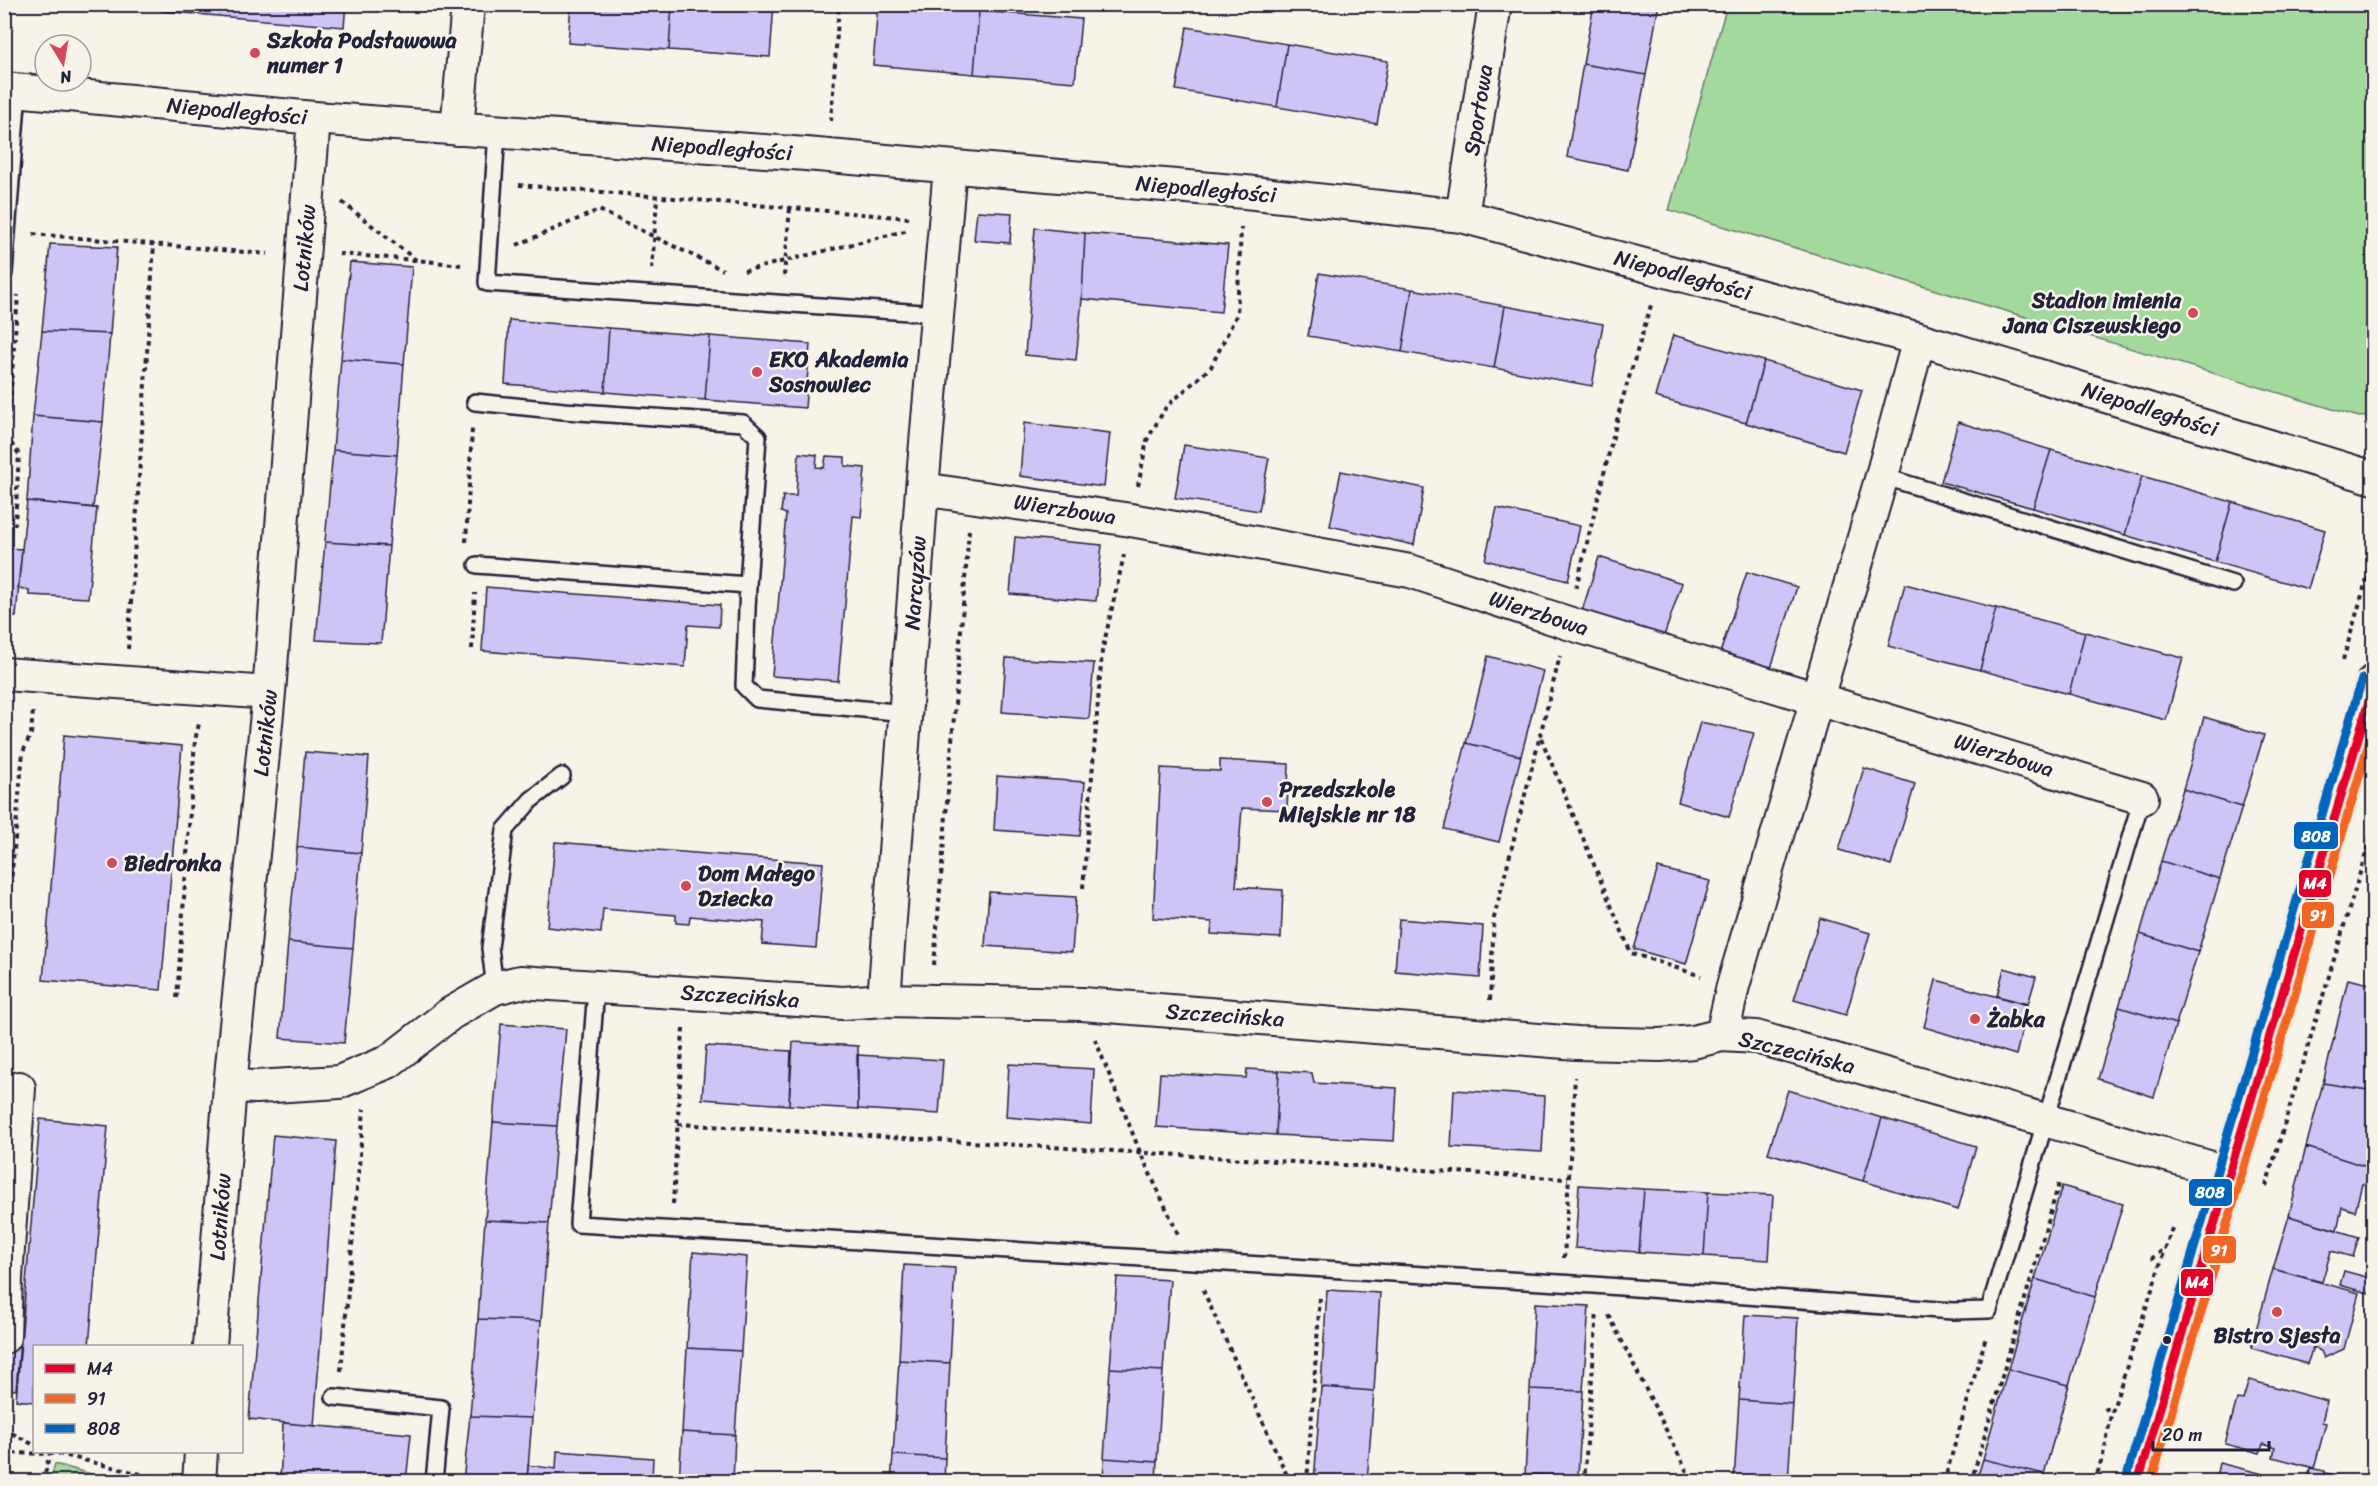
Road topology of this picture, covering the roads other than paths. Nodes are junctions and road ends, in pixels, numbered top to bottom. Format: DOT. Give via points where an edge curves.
graph roads {
  1 [pos="468,4"];
  2 [pos="1495,4"];
  3 [pos="11,90"];
  4 [pos="314,118"];
  5 [pos="457,129"];
  6 [pos="498,132"];
  7 [pos="950,167"];
  8 [pos="1462,216"];
  9 [pos="4,273"];
  10 [pos="938,314"];
  11 [pos="1919,339"];
  12 [pos="475,402"];
  13 [pos="1882,476"];
  14 [pos="2373,478"];
  15 [pos="921,489"];
  16 [pos="477,565"];
  17 [pos="2233,584"];
  18 [pos="748,585"];
  19 [pos="20,675"];
  20 [pos="2373,682"];
  21 [pos="269,693"];
  22 [pos="1817,698"];
  23 [pos="906,713"];
  24 [pos="562,776"];
  25 [pos="2142,798"];
  26 [pos="495,988"];
  27 [pos="596,988"];
  28 [pos="884,1000"];
  29 [pos="1722,1035"];
  30 [pos="230,1086"];
  31 [pos="19,1088"];
  32 [pos="2047,1122"];
  33 [pos="2229,1173"];
  34 [pos="4,1337"];
  35 [pos="210,1345"];
  36 [pos="336,1397"];
  37 [pos="201,1453"];
  38 [pos="199,1482"];
  39 [pos="434,1482"];
  40 [pos="2138,1482"];
  1 -- 5 [label="street"];
  2 -- 8 [label="street, Sportowa"];
  3 -- 4 [label="street, Niepodległości"];
  3 -- 9 [label="lane" via="9,232"];
  4 -- 5 [label="street, Niepodległości"];
  4 -- 21 [label="street, Lotników"];
  5 -- 6 [label="street, Niepodległości"];
  6 -- 7 [label="street, Niepodległości"];
  6 -- 10 [label="lane" via="488,269 650,294"];
  7 -- 8 [label="street, Niepodległości" via="1245,192"];
  7 -- 10 [label="street, Narcyzów"];
  8 -- 11 [label="street, Niepodległości"];
  10 -- 15 [label="street, Narcyzów"];
  11 -- 13 [label="street"];
  11 -- 14 [label="street, Niepodległości"];
  12 -- 18 [label="lane" via="743,423 758,437"];
  13 -- 17 [label="lane"];
  13 -- 22 [label="street"];
  15 -- 22 [label="street, Wierzbowa" via="1131,520 1410,571"];
  15 -- 23 [label="street, Narcyzów"];
  16 -- 18 [label="lane"];
  18 -- 23 [label="lane" via="744,686 757,699"];
  19 -- 21 [label="street"];
  20 -- 33 [label="street"];
  21 -- 30 [label="street, Lotników"];
  22 -- 25 [label="street, Wierzbowa"];
  22 -- 29 [label="street"];
  23 -- 28 [label="street, Narcyzów"];
  24 -- 26 [label="lane" via="531,800 505,830 490,948"];
  25 -- 32 [label="lane"];
  26 -- 27 [label="street, Szczecińska" via="520,982"];
  26 -- 30 [label="street, Szczecińska" via="450,1014 388,1062 339,1082"];
  27 -- 28 [label="street, Szczecińska" via="843,1003"];
  27 -- 32 [label="lane" via="578,1224 1562,1283 1596,1289 1953,1311 1989,1310"];
  28 -- 29 [label="street, Szczecińska" via="1082,1004 1577,1043 1660,1045"];
  29 -- 32 [label="street, Szczecińska" via="1756,1037"];
  30 -- 35 [label="street, Lotników"];
  31 -- 34 [label="street"];
  32 -- 33 [label="street, Szczecińska"];
  33 -- 40 [label="street"];
  36 -- 39 [label="lane" via="441,1408"];
  37 -- 38 [label="street"];
}
